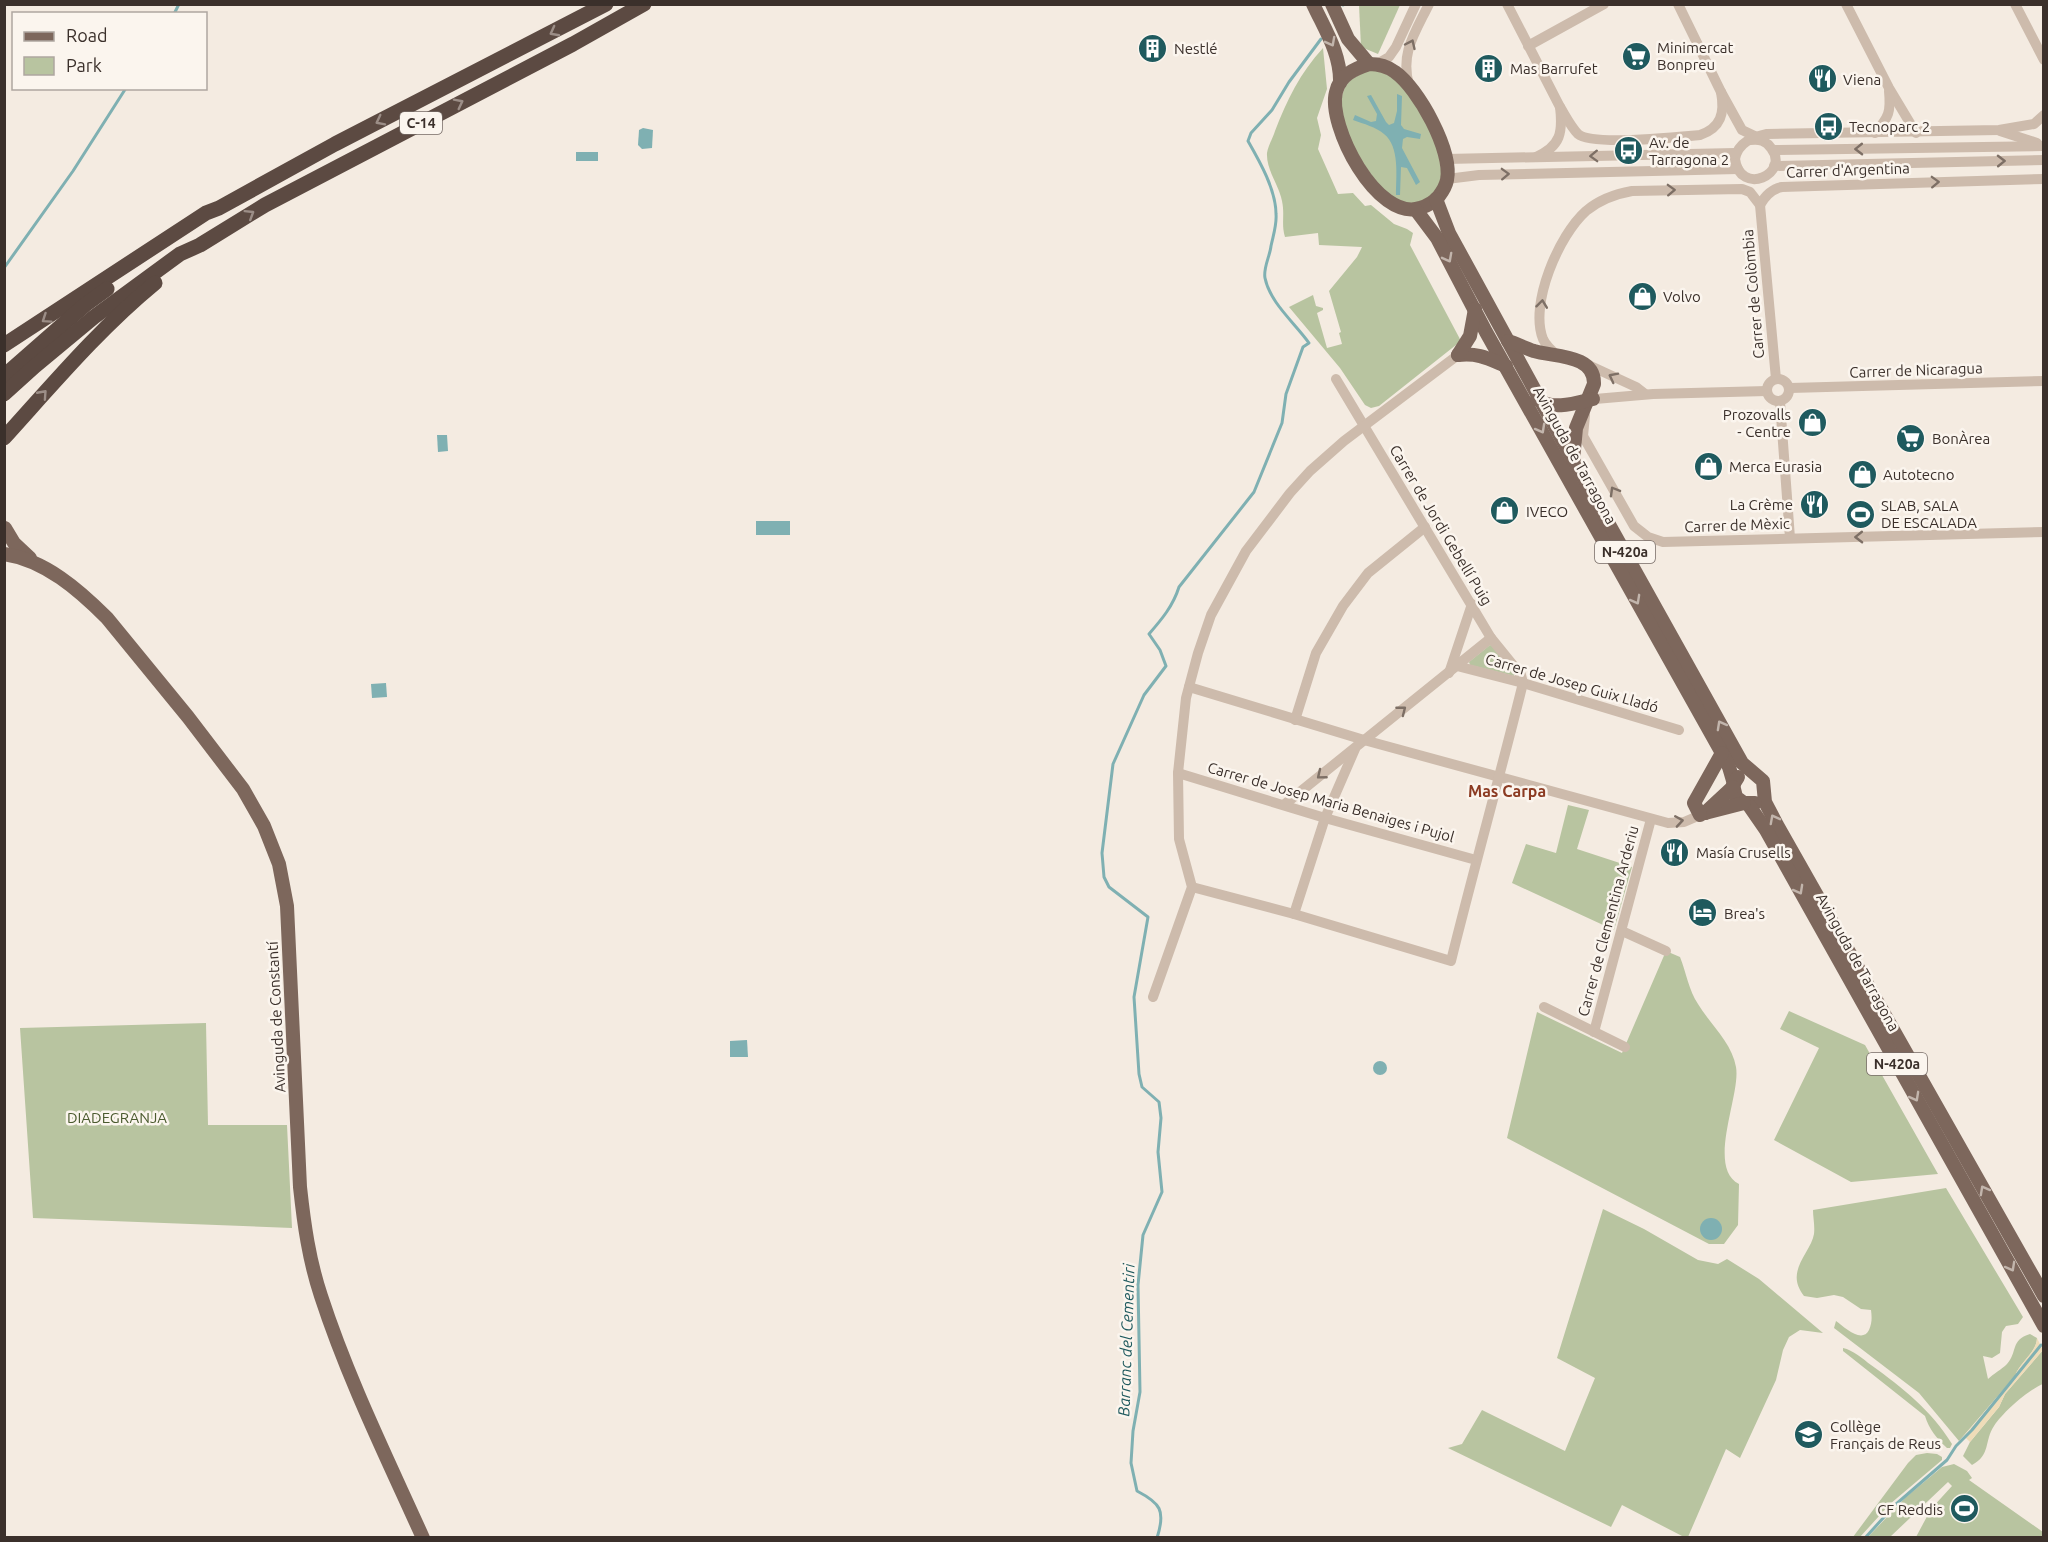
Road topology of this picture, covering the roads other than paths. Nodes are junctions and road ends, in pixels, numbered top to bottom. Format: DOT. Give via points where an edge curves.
graph roads {
  1 [pos="606,4"];
  2 [pos="644,4"];
  3 [pos="1313,4"];
  4 [pos="1332,4"];
  5 [pos="1416,4"];
  6 [pos="1429,4"];
  7 [pos="1507,4"];
  8 [pos="1604,4"];
  9 [pos="1678,4"];
  10 [pos="1846,4"];
  11 [pos="2015,4"];
  12 [pos="2039,44"];
  13 [pos="1528,46"];
  14 [pos="2043,60"];
  15 [pos="1373,64"];
  16 [pos="1340,83"];
  17 [pos="1409,85"];
  18 [pos="1889,88"];
  19 [pos="1721,92"];
  20 [pos="1560,107"];
  21 [pos="2043,115"];
  22 [pos="1742,129"];
  23 [pos="1997,130"];
  24 [pos="1875,133"];
  25 [pos="1916,133"];
  26 [pos="1639,139"];
  27 [pos="1757,139"];
  28 [pos="2043,145"];
  29 [pos="1773,150"];
  30 [pos="1737,151"];
  31 [pos="1703,153"];
  32 [pos="1533,158"];
  33 [pos="1446,159"];
  34 [pos="2043,160"];
  35 [pos="1774,166"];
  36 [pos="1738,169"];
  37 [pos="1447,179"];
  38 [pos="1759,179"];
  39 [pos="2043,179"];
  40 [pos="1436,199"];
  41 [pos="1759,201"];
  42 [pos="219,208"];
  43 [pos="1416,210"];
  44 [pos="200,245"];
  45 [pos="1474,309"];
  46 [pos="1508,341"];
  47 [pos="4,345"];
  48 [pos="1458,355"];
  49 [pos="1558,356"];
  50 [pos="1580,361"];
  51 [pos="1507,366"];
  52 [pos="4,376"];
  53 [pos="1336,379"];
  54 [pos="1776,379"];
  55 [pos="2043,381"];
  56 [pos="1790,388"];
  57 [pos="1767,391"];
  58 [pos="4,394"];
  59 [pos="1645,394"];
  60 [pos="1589,402"];
  61 [pos="1780,402"];
  62 [pos="1542,403"];
  63 [pos="1364,426"];
  64 [pos="4,438"];
  65 [pos="1573,460"];
  66 [pos="5,526"];
  67 [pos="1425,527"];
  68 [pos="2043,532"];
  69 [pos="4,534"];
  70 [pos="1790,538"];
  71 [pos="4,554"];
  72 [pos="36,563"];
  73 [pos="1472,604"];
  74 [pos="1491,638"];
  75 [pos="1453,670"];
  76 [pos="1523,683"];
  77 [pos="1189,687"];
  78 [pos="1295,720"];
  79 [pos="1679,730"];
  80 [pos="1360,743"];
  81 [pos="1722,753"];
  82 [pos="1179,773"];
  83 [pos="1753,773"];
  84 [pos="1500,777"];
  85 [pos="1734,785"];
  86 [pos="1764,793"];
  87 [pos="1285,804"];
  88 [pos="1746,804"];
  89 [pos="1703,814"];
  90 [pos="1325,818"];
  91 [pos="1651,819"];
  92 [pos="1476,860"];
  93 [pos="1192,887"];
  94 [pos="1294,914"];
  95 [pos="1622,931"];
  96 [pos="1666,951"];
  97 [pos="1154,997"];
  98 [pos="1544,1007"];
  99 [pos="1594,1032"];
  100 [pos="1625,1047"];
  101 [pos="2043,1296"];
  102 [pos="2043,1326"];
  103 [pos="423,1538"];
  1 -- 42 [label="highway, C-14, one-way"];
  44 -- 2 [label="highway, C-14, one-way" via="265,205"];
  3 -- 16 [label="main road, one-way" via="1336,53"];
  4 -- 15 [label="main road" via="1348,39"];
  5 -- 15 [label="street" via="1389,57"];
  17 -- 6 [label="street, one-way" via="1406,55"];
  7 -- 13 [label="street"];
  8 -- 13 [label="street"];
  9 -- 19 [label="street"];
  10 -- 18 [label="street"];
  11 -- 12 [label="street"];
  12 -- 14 [label="street"];
  13 -- 20 [label="street"];
  15 -- 16 [label="main road" via="1354,69"];
  15 -- 17 [label="main road" via="1393,70"];
  16 -- 43 [label="main road" via="1336,111 1359,168 1393,206"];
  17 -- 33 [label="main road" via="1427,114"];
  18 -- 24 [label="street" via="1890,108"];
  18 -- 25 [label="street"];
  19 -- 22 [label="street"];
  19 -- 26 [label="street" via="1723,114 1708,133"];
  20 -- 26 [label="street" via="1581,136 1594,140"];
  20 -- 32 [label="street" via="1558,140"];
  21 -- 23 [label="street" via="2034,124"];
  22 -- 27 [label="street"];
  22 -- 30 [label="street"];
  23 -- 25 [label="street"];
  23 -- 28 [label="street"];
  24 -- 25 [label="street"];
  24 -- 27 [label="street" via="1767,134"];
  26 -- 31 [label="street"];
  27 -- 29 [label="street"];
  27 -- 30 [label="street"];
  28 -- 29 [label="street, Carrer d'Argentina, one-way"];
  29 -- 35 [label="street"];
  30 -- 31 [label="street"];
  30 -- 36 [label="street"];
  31 -- 32 [label="street, one-way"];
  32 -- 33 [label="street"];
  33 -- 37 [label="main road"];
  35 -- 34 [label="street, Carrer d'Argentina, one-way"];
  35 -- 38 [label="street"];
  37 -- 36 [label="street, one-way"];
  36 -- 38 [label="street" via="1745,177"];
  37 -- 40 [label="main road"];
  38 -- 41 [label="street, Carrer de Colòmbia"];
  41 -- 39 [label="street, Carrer d'Argentina, one-way" via="1782,187"];
  40 -- 43 [label="main road"];
  40 -- 46 [label="main road, Avinguda de Tarragona / N-420a" via="1449,233"];
  49 -- 41 [label="street, one-way" via="1542,339 1544,290 1562,242 1576,221 1593,206 1615,194 1632,191 1742,189"];
  41 -- 54 [label="street, Carrer de Colòmbia"];
  42 -- 47 [label="highway, one-way" via="161,241"];
  42 -- 52 [label="highway, C-14" via="85,305"];
  43 -- 45 [label="main road, Avinguda de Tarragona / N-420a, one-way" via="1437,238"];
  44 -- 58 [label="highway, C-14" via="180,254 94,317"];
  64 -- 44 [label="highway, one-way" via="100,332"];
  45 -- 48 [label="main road" via="1470,336"];
  45 -- 51 [label="main road, Avinguda de Tarragona / N-420a"];
  46 -- 49 [label="main road"];
  46 -- 62 [label="main road, Avinguda de Tarragona / N-420a"];
  48 -- 51 [label="main road" via="1476,354"];
  48 -- 63 [label="street"];
  49 -- 50 [label="main road"];
  59 -- 50 [label="street, one-way"];
  50 -- 60 [label="main road" via="1594,377"];
  51 -- 62 [label="main road, N-420a"];
  51 -- 81 [label="main road, Avinguda de Tarragona / N-420a, one-way"];
  53 -- 63 [label="street, Carrer de Jordi Gebellí Puig"];
  54 -- 56 [label="street" via="1786,381"];
  54 -- 57 [label="street"];
  55 -- 56 [label="street, Carrer de Nicaragua"];
  56 -- 61 [label="street"];
  57 -- 59 [label="street"];
  57 -- 61 [label="street" via="1772,400"];
  59 -- 60 [label="street"];
  60 -- 62 [label="main road"];
  60 -- 65 [label="main road" via="1576,429"];
  70 -- 60 [label="street, Carrer de Mèxic, one-way" via="1663,542 1648,537 1634,526 1583,436"];
  61 -- 70 [label="street"];
  62 -- 65 [label="main road, Avinguda de Tarragona / N-420a"];
  63 -- 67 [label="street, Carrer de Jordi Gebellí Puig"];
  63 -- 77 [label="street" via="1327,455 1290,493 1246,551 1211,615"];
  83 -- 65 [label="main road, Avinguda de Tarragona / N-420a, one-way" via="1742,763"];
  66 -- 69 [label="main road"];
  66 -- 72 [label="main road" via="14,543"];
  67 -- 73 [label="street, Carrer de Jordi Gebellí Puig"];
  67 -- 78 [label="street" via="1368,573 1343,606 1316,653"];
  68 -- 70 [label="street, Carrer de Mèxic, one-way"];
  71 -- 72 [label="main road"];
  72 -- 103 [label="main road, Avinguda de Constantí" via="84,596 120,633 232,773 264,826 279,864 287,906 300,1187 312,1262 339,1347"];
  73 -- 74 [label="street, Carrer de Jordi Gebellí Puig"];
  73 -- 75 [label="street"];
  74 -- 75 [label="street"];
  74 -- 76 [label="street, Carrer de Jordi Gebellí Puig" via="1521,675"];
  75 -- 76 [label="street, Carrer de Josep Guix Lladó"];
  80 -- 75 [label="street, one-way"];
  76 -- 79 [label="street, Carrer de Josep Guix Lladó"];
  76 -- 84 [label="street"];
  77 -- 78 [label="street"];
  77 -- 82 [label="street"];
  78 -- 80 [label="street"];
  80 -- 84 [label="street"];
  80 -- 87 [label="street, one-way"];
  80 -- 90 [label="street"];
  81 -- 85 [label="main road, Avinguda de Tarragona / N-420a"];
  81 -- 89 [label="main road" via="1694,803"];
  82 -- 87 [label="street, Carrer de Josep Maria Benaiges i Pujol"];
  82 -- 93 [label="street" via="1179,840"];
  83 -- 85 [label="main road" via="1743,774"];
  83 -- 86 [label="main road, N-420a" via="1763,781"];
  84 -- 91 [label="street"];
  84 -- 92 [label="street"];
  85 -- 88 [label="main road, N-420a" via="1736,797"];
  85 -- 89 [label="main road"];
  86 -- 88 [label="main road" via="1758,801"];
  101 -- 86 [label="main road, Avinguda de Tarragona / N-420a, one-way" via="1777,825"];
  87 -- 90 [label="street, Carrer de Josep Maria Benaiges i Pujol"];
  88 -- 89 [label="main road"];
  88 -- 102 [label="main road, Avinguda de Tarragona / N-420a, one-way" via="1772,840"];
  91 -- 89 [label="street, one-way" via="1684,822"];
  90 -- 92 [label="street, Carrer de Josep Maria Benaiges i Pujol"];
  90 -- 94 [label="street"];
  91 -- 95 [label="street, Carrer de Clementina Arderiu"];
  92 -- 94 [label="street" via="1451,961"];
  93 -- 94 [label="street"];
  93 -- 97 [label="street"];
  95 -- 96 [label="street"];
  95 -- 99 [label="street, Carrer de Clementina Arderiu"];
  98 -- 99 [label="street"];
  99 -- 100 [label="street"];
}
